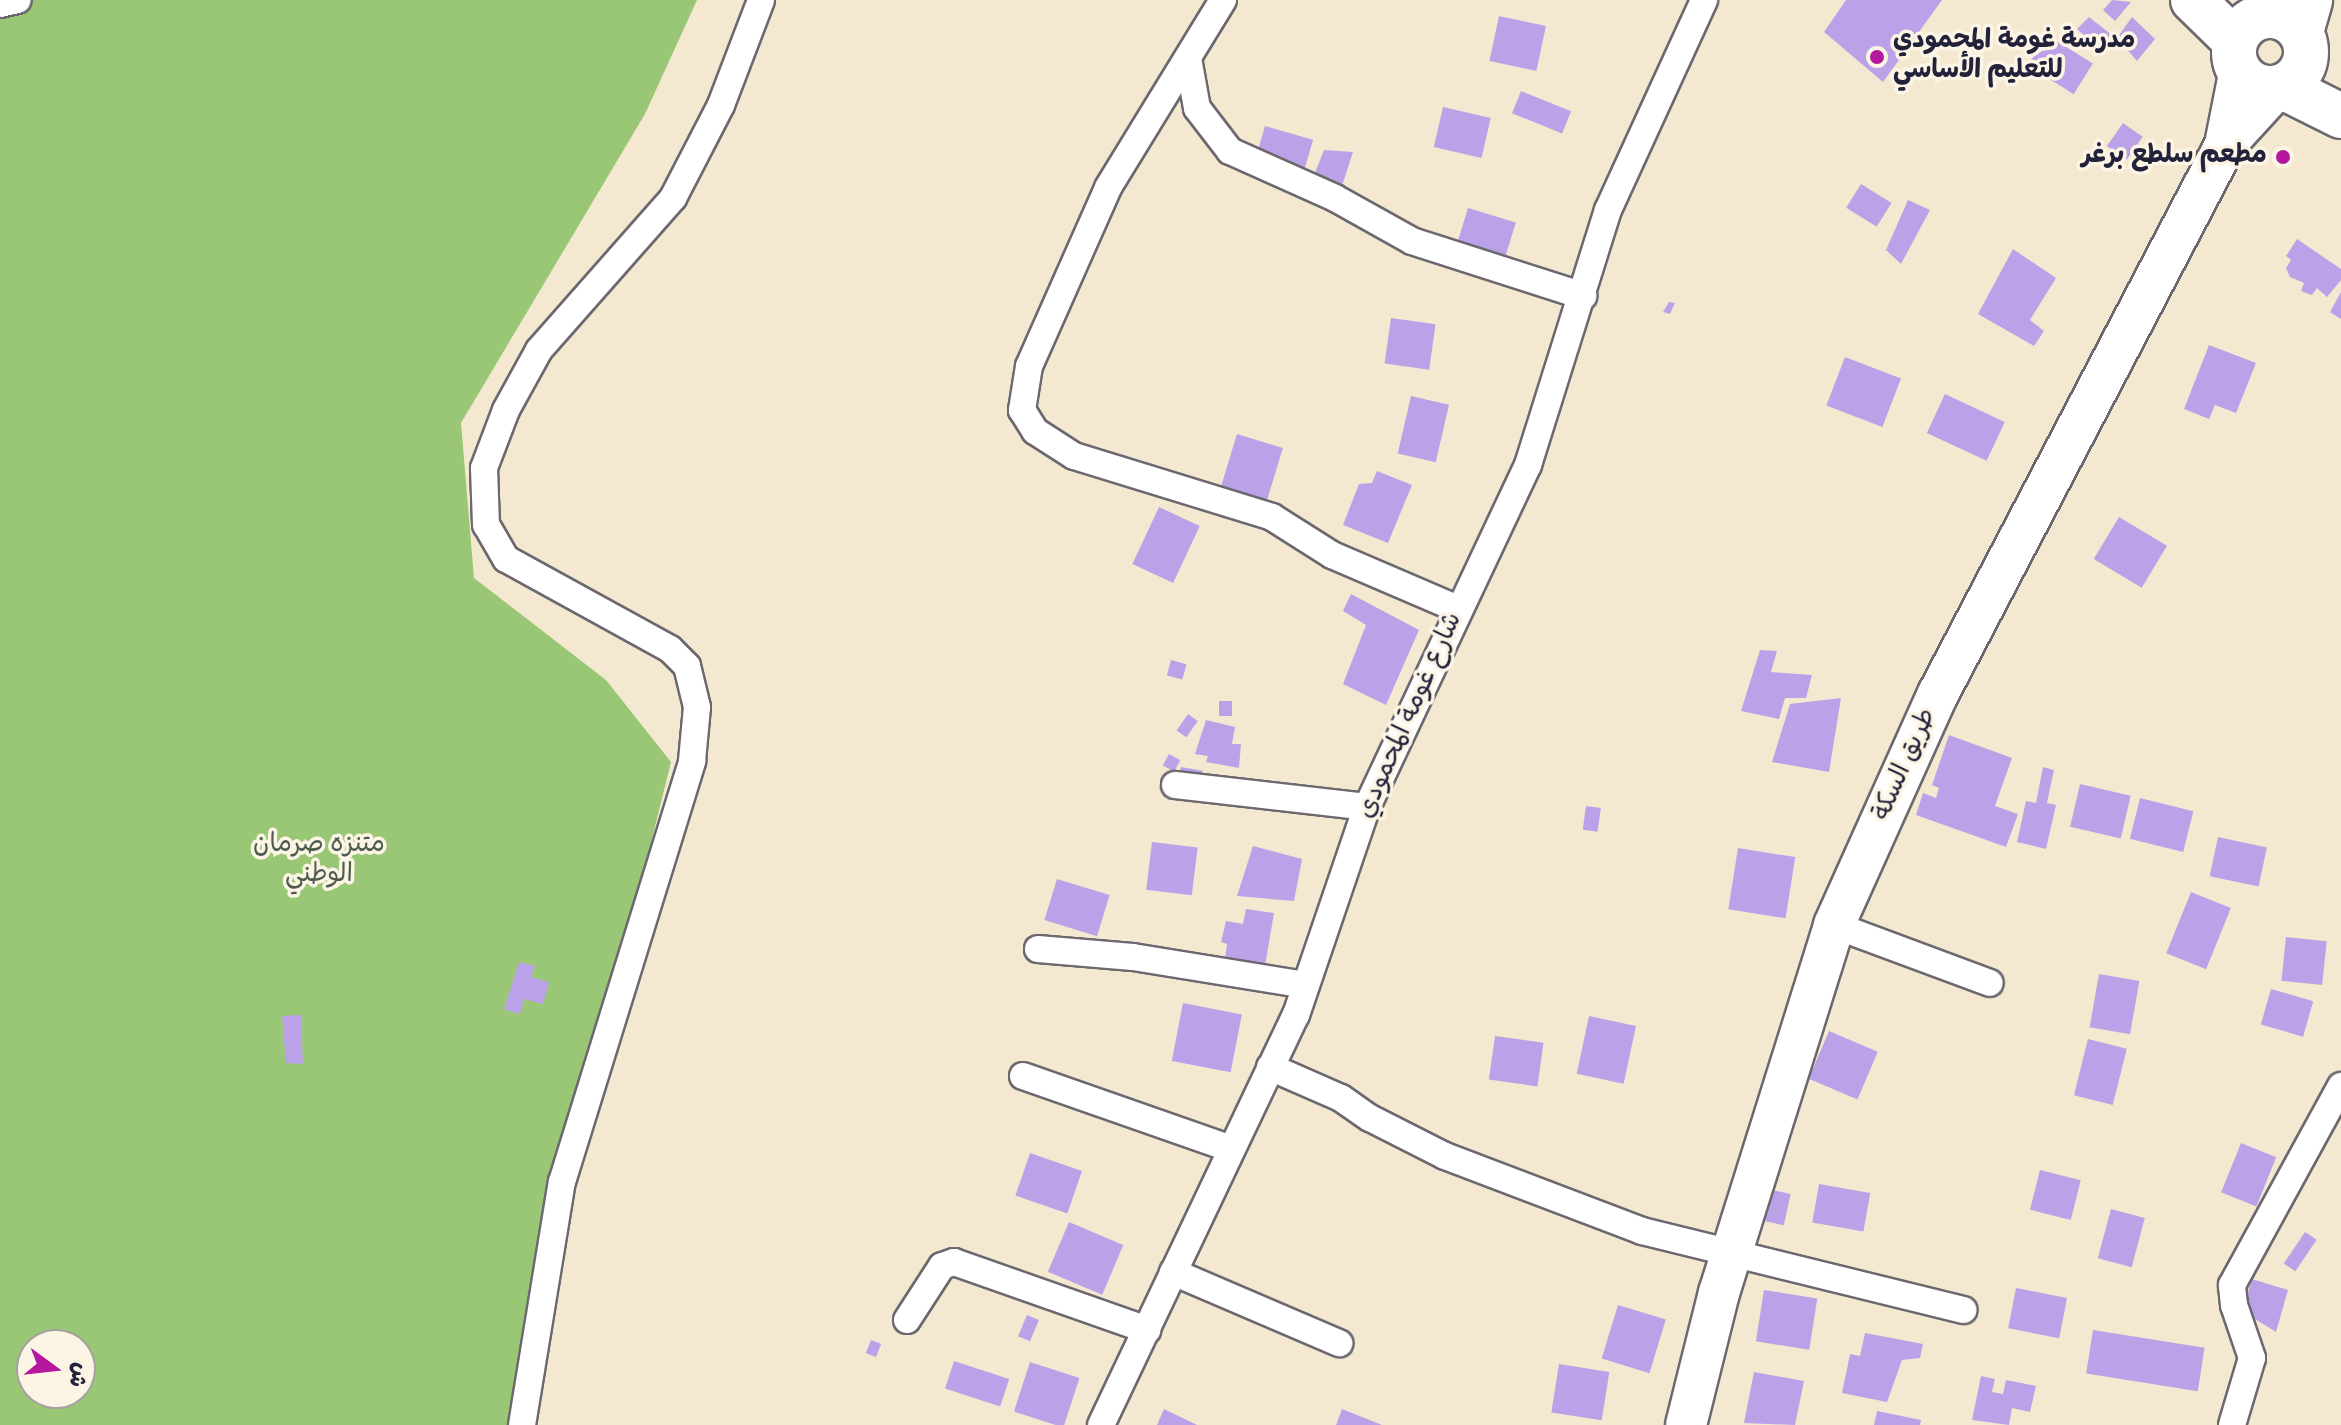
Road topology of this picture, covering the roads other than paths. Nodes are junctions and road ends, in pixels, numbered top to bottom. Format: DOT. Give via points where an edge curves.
graph roads {
  1 [pos="18,0"];
  2 [pos="761,0"];
  3 [pos="1223,0"];
  4 [pos="1704,0"];
  5 [pos="2193,0"];
  6 [pos="0,4"];
  7 [pos="2271,37"];
  8 [pos="1188,58"];
  9 [pos="2341,90"];
  10 [pos="2341,116"];
  11 [pos="1583,296"];
  12 [pos="1458,609"];
  13 [pos="1175,785"];
  14 [pos="1367,807"];
  15 [pos="1834,925"];
  16 [pos="1038,949"];
  17 [pos="1990,983"];
  18 [pos="1306,985"];
  19 [pos="1270,1067"];
  20 [pos="1023,1076"];
  21 [pos="2341,1086"];
  22 [pos="1229,1148"];
  23 [pos="1731,1255"];
  24 [pos="1173,1272"];
  25 [pos="1963,1310"];
  26 [pos="907,1320"];
  27 [pos="1147,1330"];
  28 [pos="1339,1343"];
  29 [pos="1693,1423"];
  30 [pos="522,1425"];
  31 [pos="1101,1425"];
  32 [pos="2232,1425"];
  1 -- 6 [label="street"];
  2 -- 30 [label="street" via="721,105 673,198 539,350 506,410 484,468 486,525 506,559 670,649 687,666 697,707 692,761 562,1182"];
  3 -- 8 [label="street"];
  4 -- 11 [label="street, شارع غومة المحمودي" via="1608,210"];
  5 -- 7 [label="highway"];
  7 -- 9 [label="highway"];
  7 -- 10 [label="highway"];
  7 -- 15 [label="main road, طريق السكة" via="2225,145 1938,694"];
  8 -- 11 [label="street" via="1197,108 1230,151 1335,198 1412,241"];
  8 -- 12 [label="street" via="1108,188 1029,366 1022,410 1035,431 1074,456 1272,517 1332,555"];
  11 -- 12 [label="street, شارع غومة المحمودي" via="1528,465"];
  12 -- 14 [label="street, شارع غومة المحمودي"];
  13 -- 14 [label="street"];
  14 -- 18 [label="street, شارع غومة المحمودي"];
  15 -- 17 [label="street"];
  15 -- 23 [label="main road, طريق السكة"];
  16 -- 18 [label="street" via="1133,957"];
  18 -- 19 [label="street, شارع غومة المحمودي"];
  19 -- 22 [label="street, شارع غومة المحمودي"];
  19 -- 23 [label="street" via="1341,1098 1445,1156 1642,1231"];
  20 -- 22 [label="street"];
  21 -- 32 [label="street" via="2232,1285 2252,1358"];
  22 -- 24 [label="street, شارع غومة المحمودي"];
  23 -- 25 [label="street"];
  23 -- 29 [label="main road, طريق السكة"];
  24 -- 27 [label="street, شارع غومة المحمودي"];
  24 -- 28 [label="street"];
  26 -- 27 [label="street" via="942,1266 954,1262"];
  27 -- 31 [label="street, شارع غومة المحمودي"];
}
